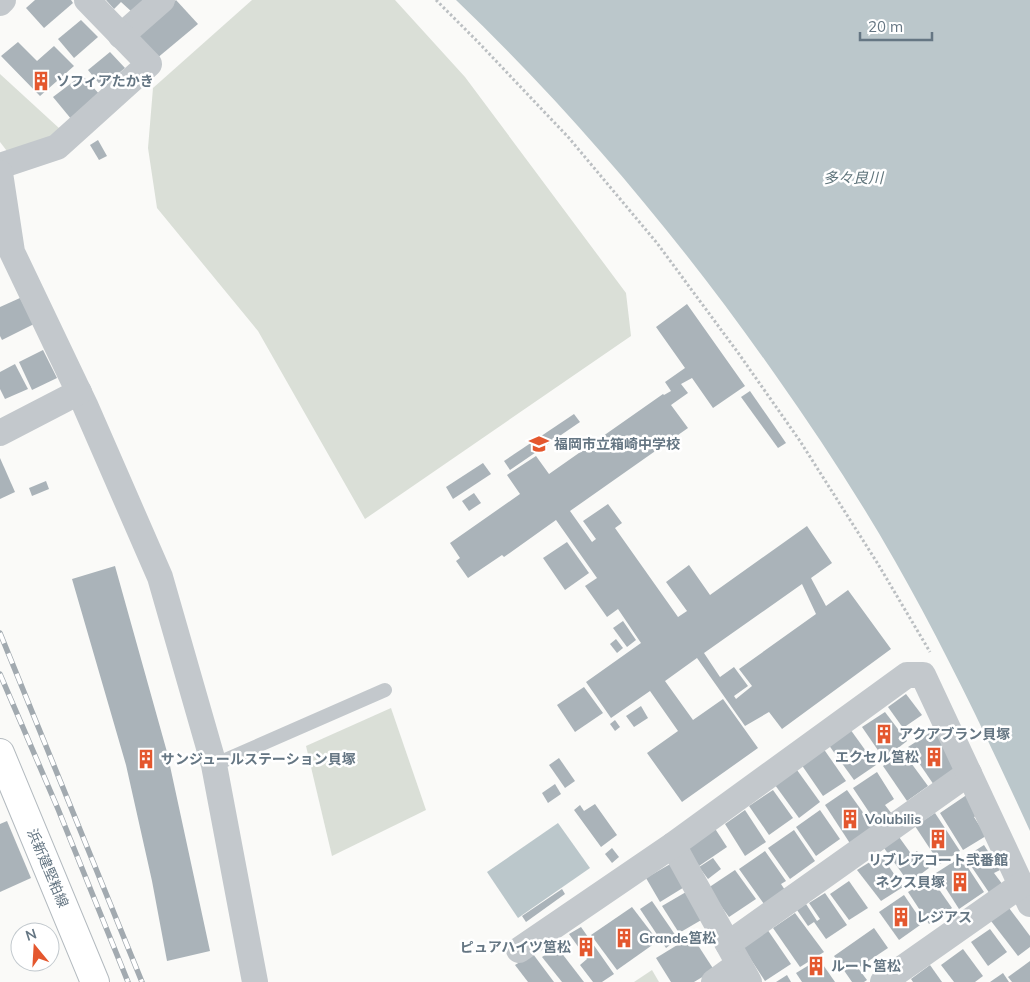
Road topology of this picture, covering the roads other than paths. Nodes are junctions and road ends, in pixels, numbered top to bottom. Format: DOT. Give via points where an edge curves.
graph roads {
  1 [pos="3,0"];
  2 [pos="87,0"];
  3 [pos="162,0"];
  4 [pos="0,3"];
  5 [pos="121,36"];
  6 [pos="0,166"];
  7 [pos="0,173"];
  8 [pos="79,392"];
  9 [pos="0,433"];
  10 [pos="385,690"];
  11 [pos="0,753"];
  12 [pos="214,765"];
  13 [pos="969,773"];
  14 [pos="673,845"];
  15 [pos="1026,895"];
  16 [pos="519,950"];
  17 [pos="739,963"];
  18 [pos="96,982"];
  19 [pos="254,982"];
  20 [pos="714,982"];
  21 [pos="883,982"];
  1 -- 4 [label="street"];
  2 -- 5 [label="street"];
  3 -- 5 [label="street"];
  5 -- 6 [label="street" via="149,64 56,146"];
  7 -- 8 [label="street" via="12,252"];
  8 -- 9 [label="street"];
  8 -- 12 [label="street" via="160,577"];
  10 -- 12 [label="lane"];
  11 -- 18 [label="main road, 浜新建堅粕線"];
  12 -- 19 [label="street"];
  13 -- 14 [label="street" via="923,675 907,675"];
  13 -- 15 [label="street"];
  13 -- 17 [label="street"];
  14 -- 16 [label="street"];
  14 -- 17 [label="street"];
  15 -- 21 [label="street"];
  17 -- 20 [label="street"];
}
